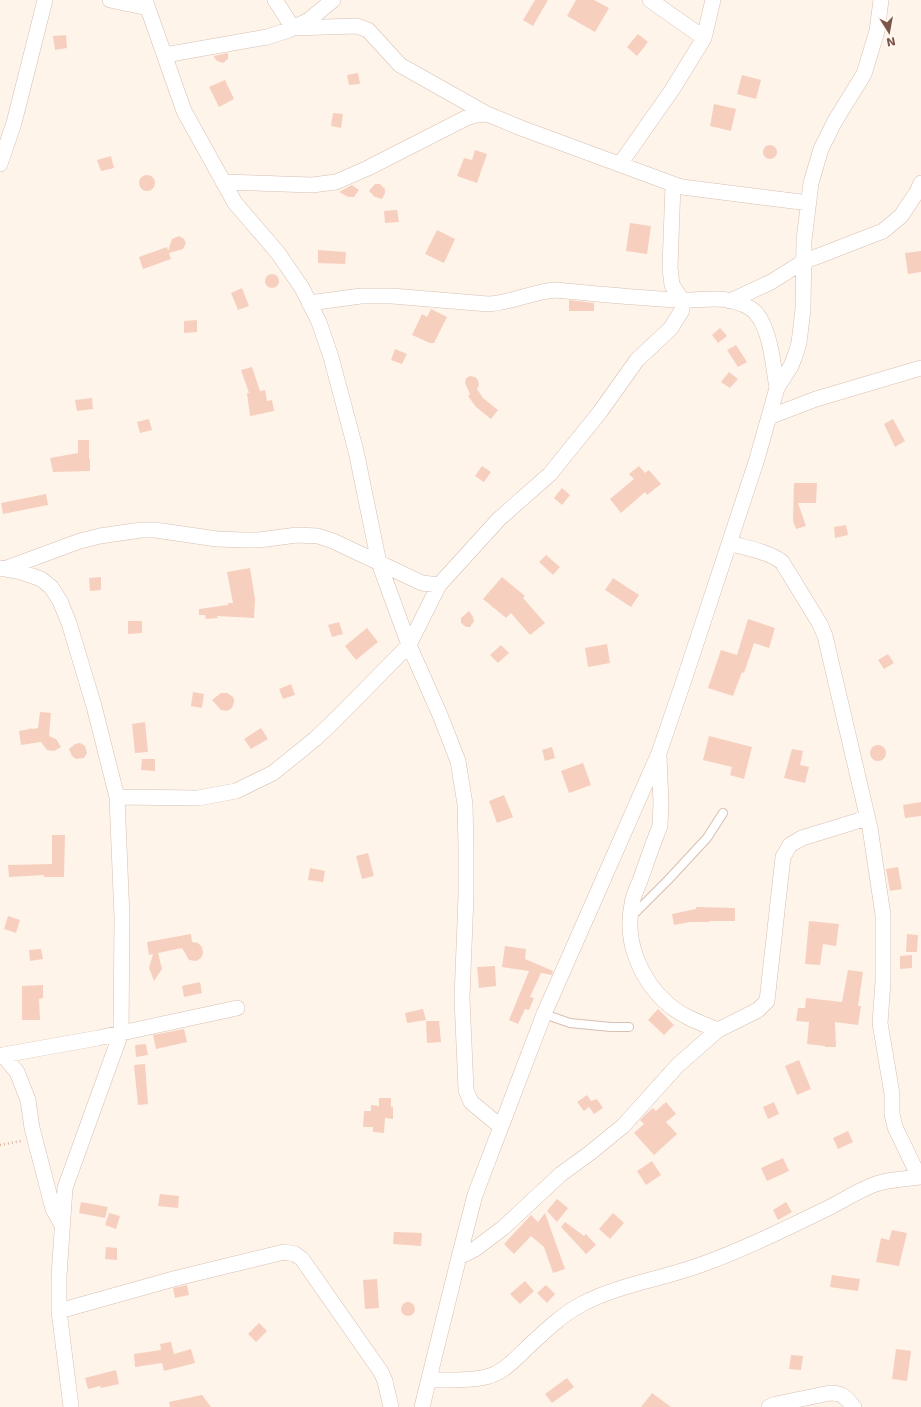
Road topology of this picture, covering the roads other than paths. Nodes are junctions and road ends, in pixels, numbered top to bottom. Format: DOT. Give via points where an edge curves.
graph roads {
  1 [pos="45,0"];
  2 [pos="110,0"];
  3 [pos="275,0"];
  4 [pos="333,0"];
  5 [pos="650,0"];
  6 [pos="713,0"];
  7 [pos="881,0"];
  8 [pos="147,4"];
  9 [pos="293,28"];
  10 [pos="704,38"];
  11 [pos="165,55"];
  12 [pos="487,114"];
  13 [pos="0,164"];
  14 [pos="620,164"];
  15 [pos="223,182"];
  16 [pos="921,183"];
  17 [pos="673,184"];
  18 [pos="809,203"];
  19 [pos="803,262"];
  20 [pos="682,300"];
  21 [pos="730,301"];
  22 [pos="310,303"];
  23 [pos="921,368"];
  24 [pos="777,388"];
  25 [pos="770,417"];
  26 [pos="729,543"];
  27 [pos="379,564"];
  28 [pos="2,568"];
  29 [pos="439,585"];
  30 [pos="409,645"];
  31 [pos="659,753"];
  32 [pos="117,797"];
  33 [pos="722,813"];
  34 [pos="867,818"];
  35 [pos="630,918"];
  36 [pos="237,1008"];
  37 [pos="544,1014"];
  38 [pos="629,1027"];
  39 [pos="718,1030"];
  40 [pos="121,1033"];
  41 [pos="2,1056"];
  42 [pos="501,1127"];
  43 [pos="920,1177"];
  44 [pos="62,1226"];
  45 [pos="459,1257"];
  46 [pos="59,1311"];
  47 [pos="429,1380"];
  48 [pos="71,1407"];
  49 [pos="390,1407"];
  50 [pos="422,1407"];
  51 [pos="769,1407"];
  52 [pos="854,1407"];
  1 -- 13 [label="street" via="14,123"];
  2 -- 8 [label="street"];
  3 -- 9 [label="street"];
  4 -- 9 [label="street" via="309,20"];
  5 -- 10 [label="street"];
  6 -- 10 [label="street"];
  7 -- 18 [label="street" via="877,31 864,74 834,121 821,149"];
  8 -- 11 [label="street"];
  9 -- 11 [label="street" via="266,37"];
  9 -- 12 [label="street" via="362,27 368,30 400,65"];
  10 -- 14 [label="street" via="672,90"];
  11 -- 15 [label="street" via="184,111"];
  12 -- 14 [label="street"];
  12 -- 15 [label="street" via="466,118 336,182 312,185"];
  14 -- 17 [label="street"];
  15 -- 22 [label="street" via="235,203 278,253"];
  16 -- 19 [label="street" via="901,216 883,230"];
  17 -- 18 [label="street"];
  17 -- 20 [label="street" via="670,268 672,285"];
  18 -- 19 [label="street"];
  19 -- 21 [label="street" via="771,282"];
  19 -- 24 [label="street" via="799,343 791,366"];
  20 -- 21 [label="street"];
  20 -- 22 [label="street" via="555,290 497,303 392,296 361,296"];
  20 -- 29 [label="street" via="682,310 671,328 637,360 600,412 550,474 500,519"];
  21 -- 24 [label="street" via="754,311 760,319 767,333"];
  22 -- 27 [label="street" via="331,357 356,451"];
  23 -- 25 [label="street" via="816,399"];
  24 -- 25 [label="street"];
  25 -- 26 [label="street"];
  26 -- 31 [label="street"];
  26 -- 34 [label="street" via="775,556 782,562 820,624 825,636"];
  27 -- 28 [label="street" via="318,536 297,535 244,540 148,530 80,541"];
  27 -- 29 [label="street" via="422,583"];
  27 -- 30 [label="street"];
  28 -- 32 [label="street" via="40,579 51,587 60,601 94,706"];
  29 -- 30 [label="street"];
  30 -- 32 [label="street" via="315,739 273,773 236,791 198,798"];
  30 -- 42 [label="street" via="458,761 465,804 466,896 462,998 466,1090 471,1102"];
  31 -- 35 [label="street" via="662,803 660,826 632,903"];
  31 -- 37 [label="street"];
  32 -- 40 [label="street" via="122,918"];
  33 -- 35 [label="lane" via="707,838"];
  34 -- 39 [label="street" via="802,838 790,845 783,857 767,1001 758,1010"];
  34 -- 43 [label="street" via="883,915 880,1024 892,1094 892,1114 895,1127"];
  35 -- 39 [label="street" via="636,963 652,986 668,1005"];
  36 -- 40 [label="street"];
  37 -- 38 [label="lane" via="570,1023"];
  37 -- 42 [label="street"];
  39 -- 45 [label="street" via="678,1065 623,1126 561,1174 503,1228 476,1249"];
  40 -- 41 [label="street"];
  40 -- 44 [label="street" via="65,1188"];
  41 -- 44 [label="street" via="17,1072 28,1100 35,1138 54,1209"];
  42 -- 45 [label="street" via="475,1195"];
  43 -- 47 [label="street" via="878,1183 772,1236 702,1264 615,1290 581,1304 560,1318 502,1370 488,1377"];
  44 -- 46 [label="street"];
  45 -- 47 [label="street"];
  46 -- 48 [label="street"];
  46 -- 49 [label="street" via="284,1252 295,1254 302,1259 381,1372"];
  47 -- 50 [label="street"];
  51 -- 52 [label="street" via="830,1393 844,1396"];
}
